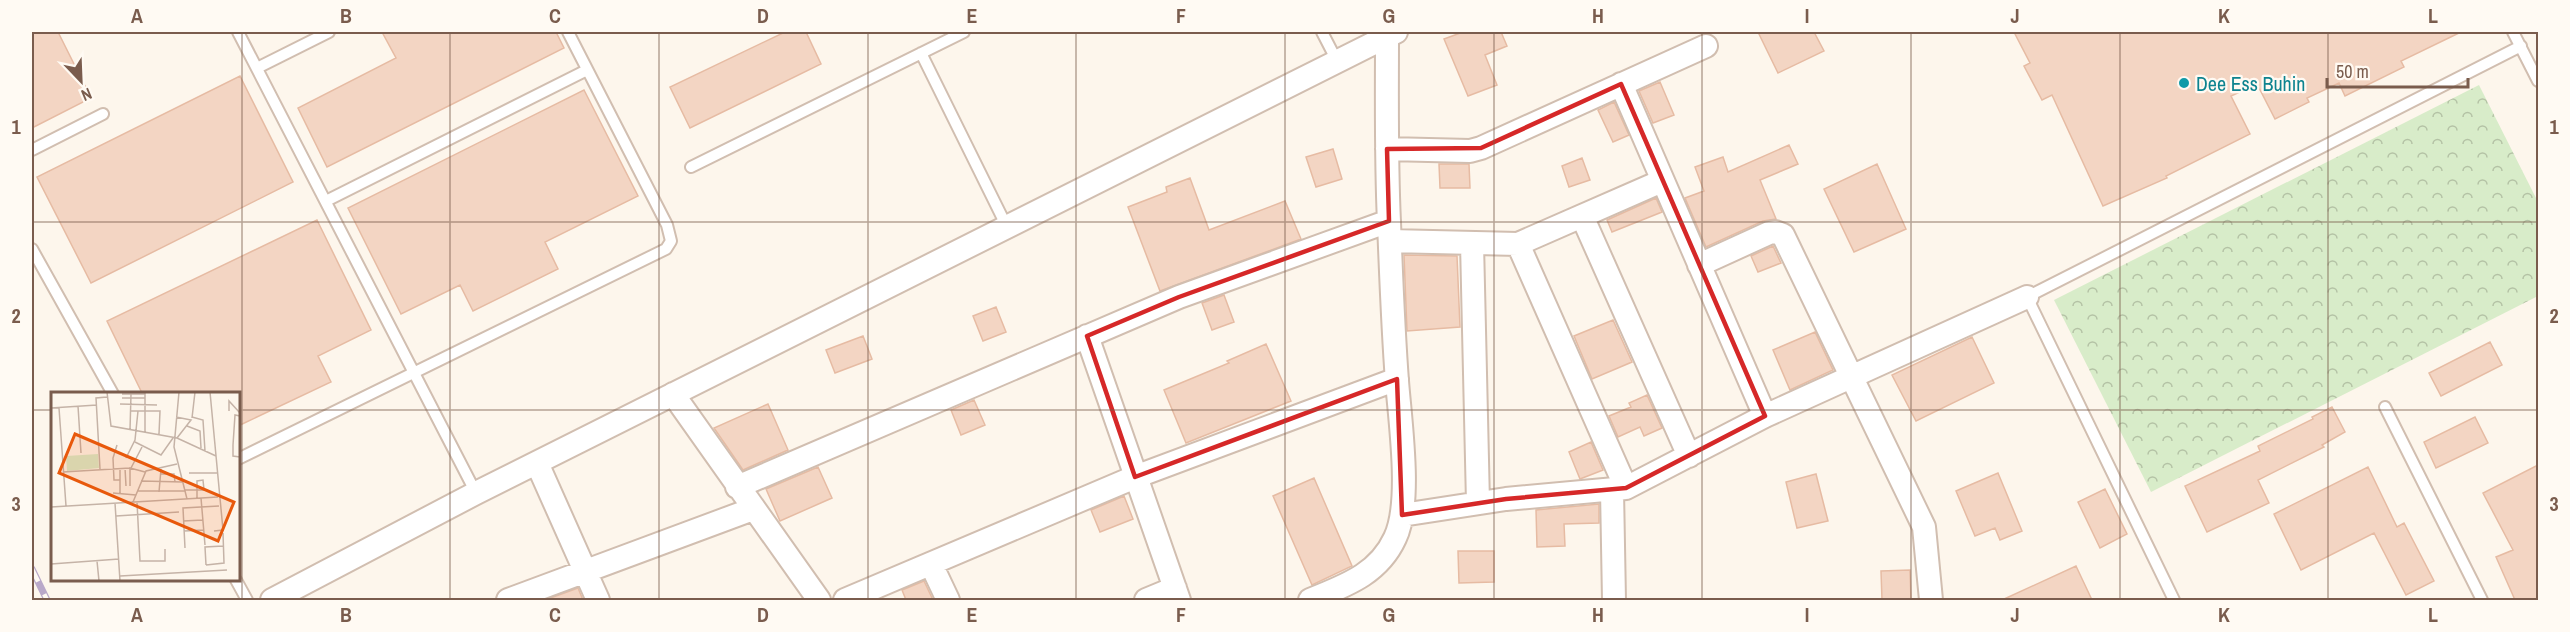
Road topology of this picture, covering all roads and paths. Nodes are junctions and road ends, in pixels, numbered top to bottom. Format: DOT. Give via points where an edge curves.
graph roads {
  1 [pos="238,32"];
  2 [pos="329,32"];
  3 [pos="568,32"];
  4 [pos="964,32"];
  5 [pos="1322,32"];
  6 [pos="2513,32"];
  7 [pos="1392,34"];
  8 [pos="1706,46"];
  9 [pos="2521,46"];
  10 [pos="921,53"];
  11 [pos="1337,61"];
  12 [pos="257,68"];
  13 [pos="587,70"];
  14 [pos="2538,81"];
  15 [pos="1621,84"];
  16 [pos="103,114"];
  17 [pos="1387,149"];
  18 [pos="32,150"];
  19 [pos="691,167"];
  20 [pos="1662,181"];
  21 [pos="326,201"];
  22 [pos="1582,216"];
  23 [pos="1007,227"];
  24 [pos="1389,231"];
  25 [pos="1472,243"];
  26 [pos="1518,244"];
  27 [pos="32,249"];
  28 [pos="1699,265"];
  29 [pos="2027,297"];
  30 [pos="1087,336"];
  31 [pos="414,372"];
  32 [pos="1850,378"];
  33 [pos="1397,379"];
  34 [pos="112,392"];
  35 [pos="673,394"];
  36 [pos="2385,407"];
  37 [pos="1765,416"];
  38 [pos="1689,456"];
  39 [pos="240,458"];
  40 [pos="537,463"];
  41 [pos="1135,477"];
  42 [pos="737,487"];
  43 [pos="1619,489"];
  44 [pos="476,493"];
  45 [pos="1479,503"];
  46 [pos="753,509"];
  47 [pos="1402,515"];
  48 [pos="931,564"];
  49 [pos="586,571"];
  50 [pos="237,581"];
  51 [pos="1177,594"];
  52 [pos="247,600"];
  53 [pos="272,600"];
  54 [pos="508,600"];
  55 [pos="598,600"];
  56 [pos="819,600"];
  57 [pos="845,600"];
  58 [pos="948,600"];
  59 [pos="1146,600"];
  60 [pos="1310,600"];
  61 [pos="1614,600"];
  62 [pos="1931,600"];
  63 [pos="2174,600"];
  64 [pos="2482,600"];
  1 -- 12 [label="lane"];
  2 -- 12 [label="lane"];
  3 -- 13 [label="lane"];
  4 -- 10 [label="lane"];
  5 -- 11 [label="lane"];
  6 -- 9 [label="lane"];
  7 -- 11 [label="street"];
  7 -- 17 [label="street"];
  8 -- 15 [label="street"];
  9 -- 14 [label="lane"];
  9 -- 29 [label="lane"];
  10 -- 19 [label="lane"];
  10 -- 23 [label="lane"];
  11 -- 23 [label="street"];
  12 -- 21 [label="lane"];
  13 -- 21 [label="lane"];
  13 -- 31 [label="lane" via="667,225 670,241 666,249"];
  15 -- 17 [label="street" via="1481,148"];
  15 -- 20 [label="street"];
  16 -- 18 [label="lane"];
  17 -- 24 [label="street"];
  20 -- 22 [label="street"];
  20 -- 28 [label="street"];
  21 -- 31 [label="lane"];
  22 -- 26 [label="street"];
  22 -- 38 [label="street"];
  23 -- 35 [label="street"];
  24 -- 25 [label="street"];
  24 -- 30 [label="street" via="1179,297"];
  24 -- 33 [label="street"];
  25 -- 26 [label="street"];
  25 -- 45 [label="street"];
  26 -- 43 [label="street"];
  27 -- 34 [label="lane"];
  28 -- 32 [label="street" via="1768,233 1783,235"];
  28 -- 37 [label="street"];
  29 -- 32 [label="street"];
  29 -- 63 [label="lane"];
  30 -- 41 [label="street"];
  30 -- 42 [label="street"];
  31 -- 39 [label="lane"];
  31 -- 44 [label="lane"];
  32 -- 37 [label="street"];
  32 -- 62 [label="street" via="1924,527"];
  33 -- 41 [label="street"];
  33 -- 47 [label="street"];
  35 -- 40 [label="street"];
  35 -- 42 [label="street"];
  36 -- 64 [label="lane"];
  37 -- 38 [label="street"];
  38 -- 43 [label="street"];
  40 -- 44 [label="street"];
  40 -- 49 [label="street"];
  41 -- 48 [label="street"];
  41 -- 51 [label="street"];
  42 -- 46 [label="street"];
  43 -- 45 [label="street"];
  43 -- 61 [label="street"];
  44 -- 53 [label="street"];
  45 -- 47 [label="street"];
  46 -- 49 [label="street"];
  46 -- 56 [label="street"];
  47 -- 60 [label="street" via="1396,537 1372,569 1359,580"];
  48 -- 57 [label="street"];
  48 -- 58 [label="street"];
  49 -- 54 [label="street"];
  49 -- 55 [label="street"];
  50 -- 52 [label="lane"];
  51 -- 59 [label="street"];
}
